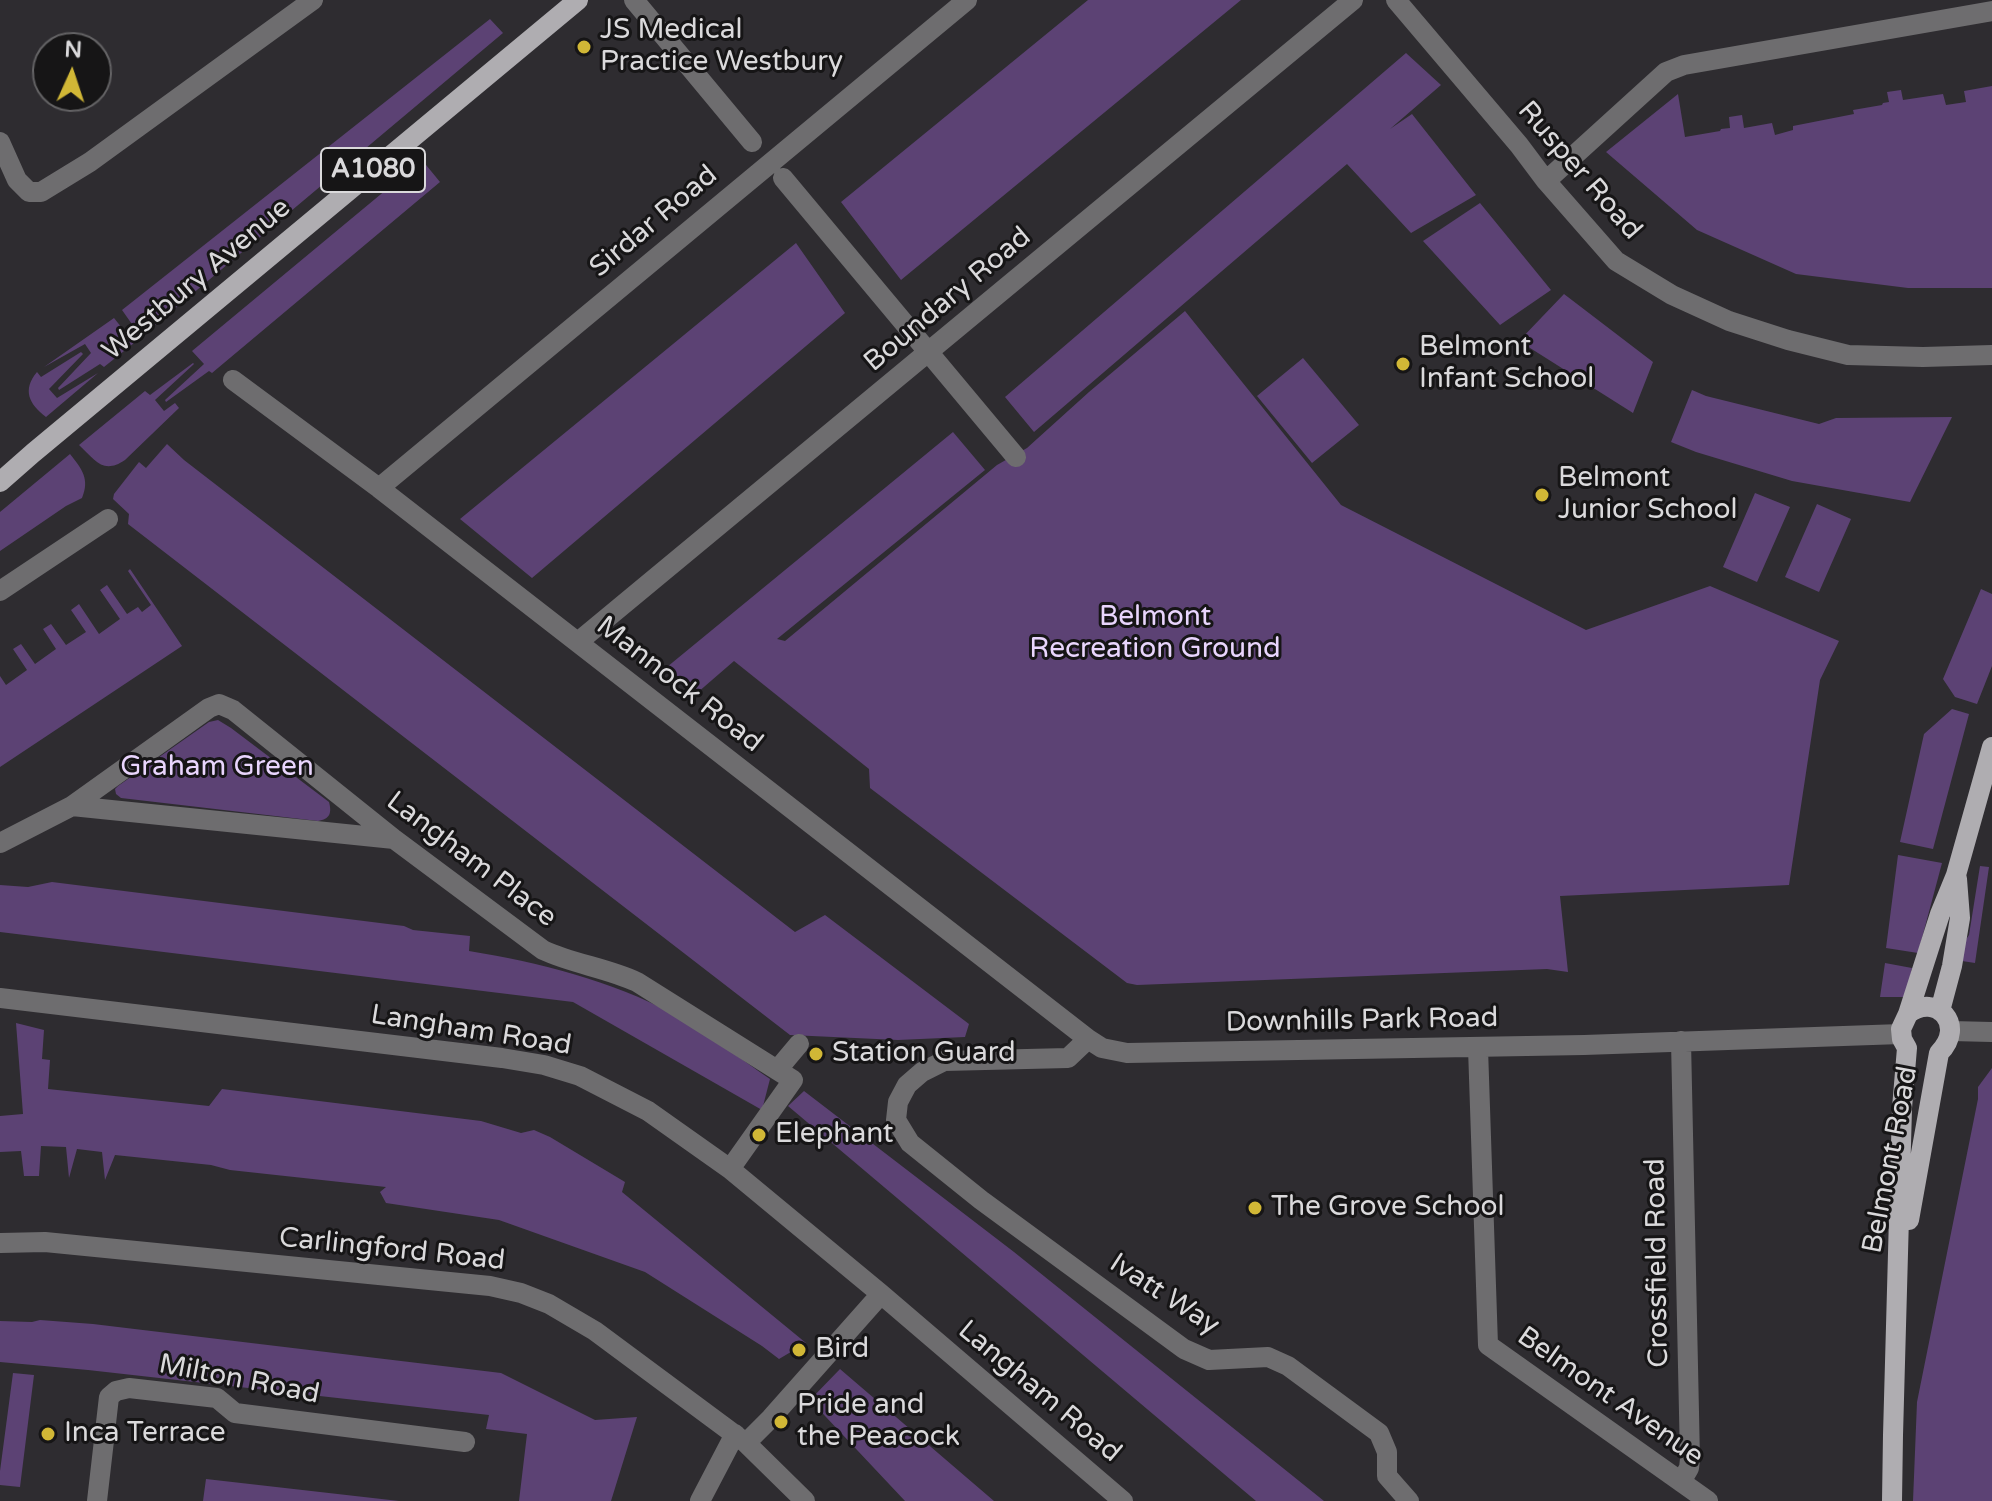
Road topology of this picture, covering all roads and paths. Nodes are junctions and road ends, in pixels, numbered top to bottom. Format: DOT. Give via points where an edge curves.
graph roads {
  1 [pos="313,0"];
  2 [pos="578,0"];
  3 [pos="634,0"];
  4 [pos="967,0"];
  5 [pos="1353,0"];
  6 [pos="1396,0"];
  7 [pos="1992,11"];
  8 [pos="0,142"];
  9 [pos="752,142"];
  10 [pos="783,178"];
  11 [pos="1546,181"];
  12 [pos="929,352"];
  13 [pos="1992,355"];
  14 [pos="233,380"];
  15 [pos="1016,457"];
  16 [pos="0,482"];
  17 [pos="379,488"];
  18 [pos="108,519"];
  19 [pos="0,591"];
  20 [pos="578,642"];
  21 [pos="1992,747"];
  22 [pos="72,806"];
  23 [pos="394,839"];
  24 [pos="0,843"];
  25 [pos="1956,875"];
  26 [pos="0,998"];
  27 [pos="1940,1011"];
  28 [pos="1908,1014"];
  29 [pos="1951,1031"];
  30 [pos="1992,1032"];
  31 [pos="1088,1039"];
  32 [pos="1681,1041"];
  33 [pos="1904,1041"];
  34 [pos="799,1044"];
  35 [pos="1478,1048"];
  36 [pos="1939,1053"];
  37 [pos="778,1069"];
  38 [pos="730,1169"];
  39 [pos="0,1243"];
  40 [pos="1897,1279"];
  41 [pos="881,1294"];
  42 [pos="740,1439"];
  43 [pos="465,1442"];
  44 [pos="1681,1482"];
  45 [pos="97,1501"];
  46 [pos="700,1501"];
  47 [pos="805,1501"];
  48 [pos="1123,1501"];
  49 [pos="1409,1501"];
  50 [pos="1708,1501"];
  51 [pos="1892,1501"];
  1 -- 8 [label="street" via="41,192 29,192 17,180"];
  2 -- 16 [label="main road, Westbury Avenue / A1080"];
  3 -- 9 [label="street"];
  4 -- 17 [label="street, Sirdar Road"];
  5 -- 12 [label="street, Boundary Road"];
  6 -- 11 [label="street, Rusper Road"];
  7 -- 11 [label="street" via="1684,65 1666,72"];
  10 -- 12 [label="street"];
  11 -- 13 [label="street, Rusper Road" via="1616,261 1729,321 1848,355"];
  12 -- 15 [label="street"];
  12 -- 20 [label="street, Boundary Road"];
  14 -- 17 [label="street, Mannock Road"];
  17 -- 20 [label="street, Mannock Road"];
  18 -- 19 [label="street"];
  20 -- 31 [label="street, Mannock Road"];
  21 -- 25 [label="main road"];
  22 -- 23 [label="street"];
  22 -- 23 [label="street, Langham Place" via="219,704"];
  22 -- 24 [label="street"];
  23 -- 37 [label="street, Langham Place" via="543,950 637,982"];
  25 -- 27 [label="main road" via="1960,918"];
  25 -- 28 [label="main road, Belmont Road"];
  26 -- 38 [label="street, Langham Road" via="544,1065 580,1076 648,1111"];
  27 -- 28 [label="main road" via="1921,1007"];
  27 -- 29 [label="main road"];
  28 -- 33 [label="main road, Belmont Road" via="1902,1024"];
  29 -- 30 [label="street"];
  29 -- 36 [label="main road, Belmont Road"];
  31 -- 35 [label="street, Downhills Park Road" via="1127,1053"];
  31 -- 49 [label="street, Ivatt Way" via="1068,1058 944,1061 907,1085 898,1102 900,1130 1005,1218 1184,1349 1209,1360 1268,1357 1288,1366 1379,1433 1387,1452 1387,1476"];
  32 -- 33 [label="street, Downhills Park Road"];
  32 -- 35 [label="street, Downhills Park Road"];
  32 -- 44 [label="street, Crossfield Road" via="1690,1459"];
  33 -- 36 [label="main road" via="1915,1054"];
  33 -- 40 [label="main road, Belmont Road"];
  34 -- 37 [label="street"];
  35 -- 44 [label="street, Belmont Avenue" via="1488,1345"];
  36 -- 40 [label="main road, Belmont Road"];
  37 -- 38 [label="street" via="793,1080"];
  38 -- 41 [label="street, Langham Road"];
  39 -- 42 [label="street, Carlingford Road" via="60,1243 521,1293 595,1331"];
  40 -- 51 [label="main road, Belmont Road"];
  41 -- 42 [label="street" via="771,1418"];
  41 -- 48 [label="street, Langham Road"];
  42 -- 46 [label="street"];
  42 -- 47 [label="street, Carlingford Road"];
  43 -- 45 [label="street, Milton Road" via="235,1413 217,1398 129,1388 109,1397"];
  44 -- 50 [label="street, Belmont Avenue"];
}
